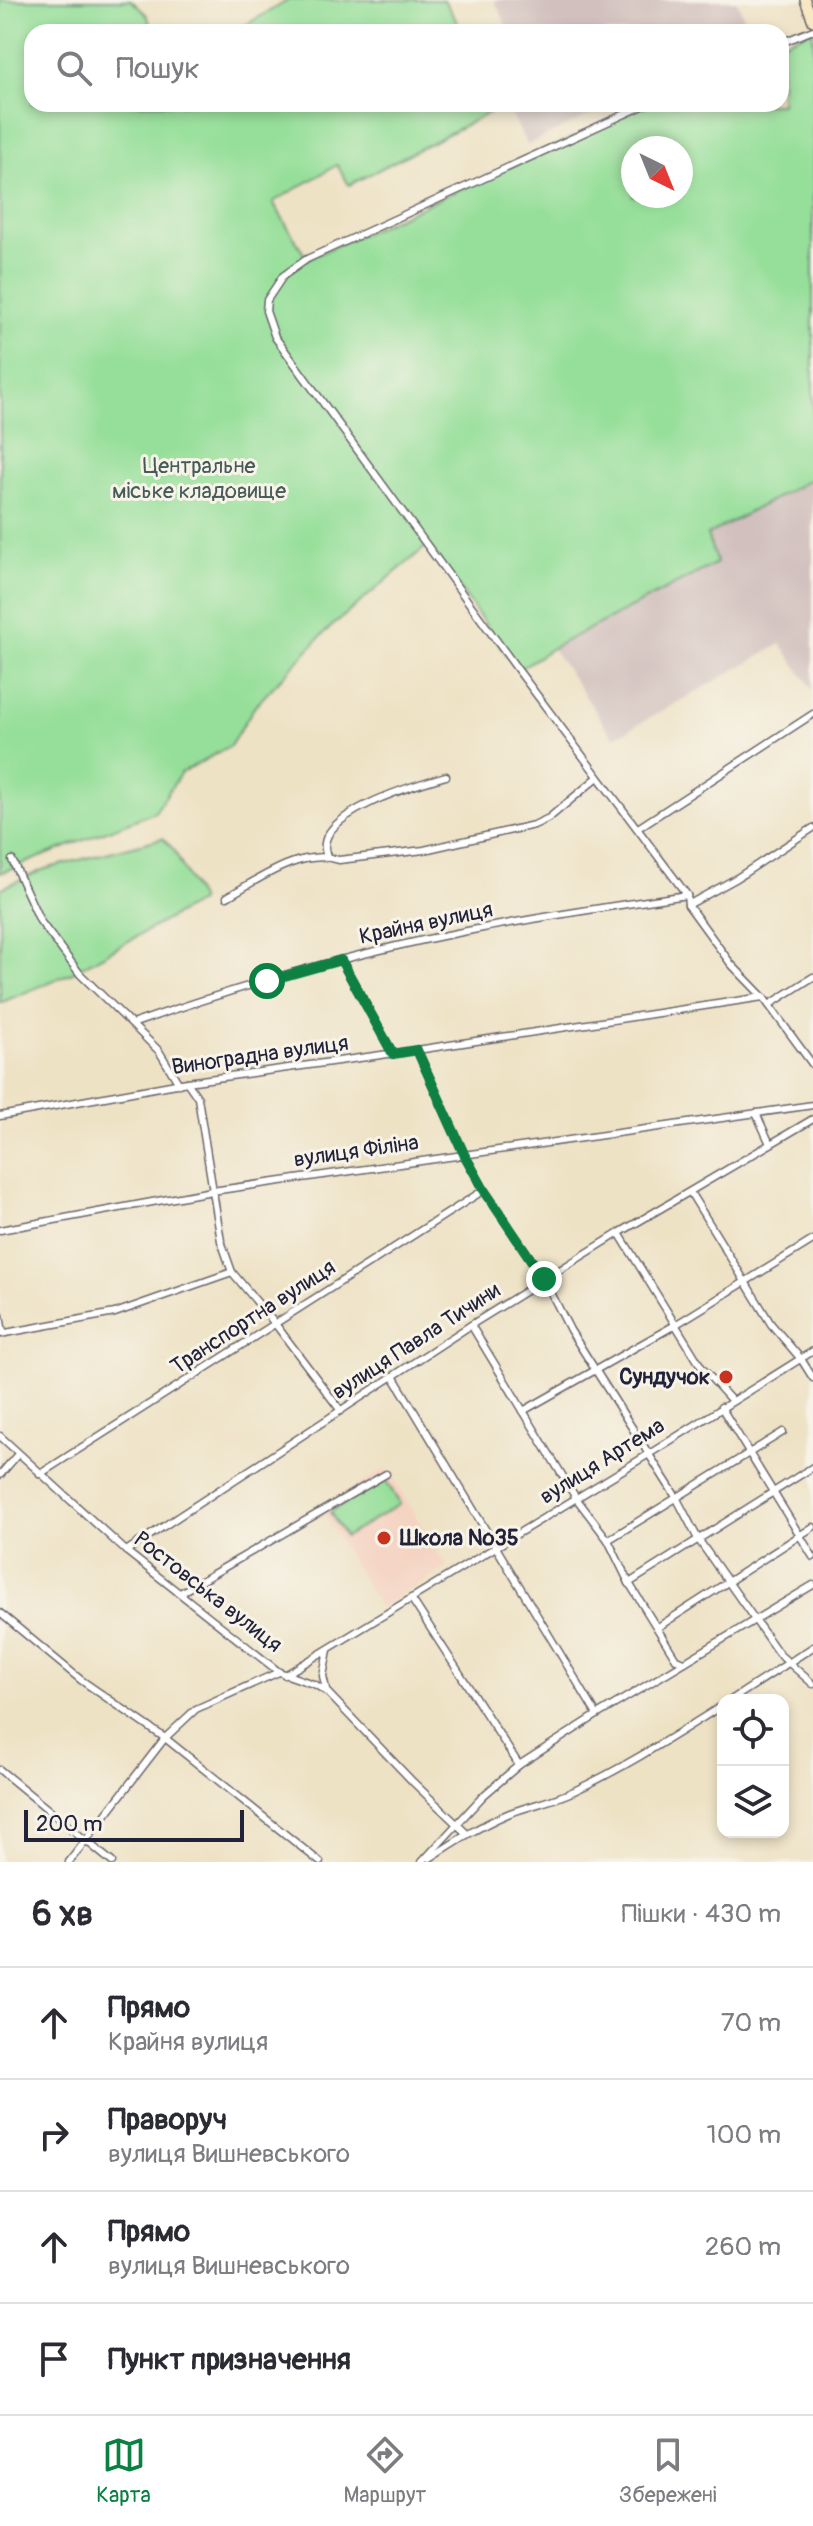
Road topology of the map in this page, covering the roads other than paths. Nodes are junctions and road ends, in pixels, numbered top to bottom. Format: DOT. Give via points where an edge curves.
graph roads {
  1 [pos="805,0"];
  2 [pos="813,21"];
  3 [pos="813,30"];
  4 [pos="789,40"];
  5 [pos="629,112"];
  6 [pos="813,714"];
  7 [pos="446,776"];
  8 [pos="598,777"];
  9 [pos="638,828"];
  10 [pos="813,828"];
  11 [pos="327,856"];
  12 [pos="12,860"];
  13 [pos="687,895"];
  14 [pos="227,897"];
  15 [pos="688,905"];
  16 [pos="341,960"];
  17 [pos="813,977"];
  18 [pos="763,997"];
  19 [pos="769,1005"];
  20 [pos="132,1024"];
  21 [pos="417,1050"];
  22 [pos="393,1054"];
  23 [pos="813,1065"];
  24 [pos="187,1082"];
  25 [pos="179,1084"];
  26 [pos="813,1105"];
  27 [pos="756,1113"];
  28 [pos="0,1116"];
  29 [pos="813,1119"];
  30 [pos="770,1144"];
  31 [pos="464,1154"];
  32 [pos="484,1190"];
  33 [pos="212,1191"];
  34 [pos="690,1192"];
  35 [pos="0,1230"];
  36 [pos="619,1233"];
  37 [pos="813,1240"];
  38 [pos="232,1272"];
  39 [pos="544,1279"];
  40 [pos="744,1281"];
  41 [pos="0,1315"];
  42 [pos="276,1325"];
  43 [pos="471,1325"];
  44 [pos="675,1325"];
  45 [pos="2,1334"];
  46 [pos="813,1351"];
  47 [pos="801,1359"];
  48 [pos="596,1371"];
  49 [pos="393,1376"];
  50 [pos="813,1378"];
  51 [pos="731,1400"];
  52 [pos="721,1407"];
  53 [pos="341,1411"];
  54 [pos="523,1411"];
  55 [pos="783,1432"];
  56 [pos="0,1436"];
  57 [pos="748,1452"];
  58 [pos="18,1454"];
  59 [pos="649,1454"];
  60 [pos="813,1467"];
  61 [pos="40,1474"];
  62 [pos="386,1474"];
  63 [pos="0,1475"];
  64 [pos="772,1492"];
  65 [pos="676,1497"];
  66 [pos="576,1498"];
  67 [pos="813,1527"];
  68 [pos="799,1535"];
  69 [pos="698,1539"];
  70 [pos="608,1540"];
  71 [pos="496,1547"];
  72 [pos="126,1551"];
  73 [pos="813,1557"];
  74 [pos="726,1581"];
  75 [pos="629,1583"];
  76 [pos="813,1585"];
  77 [pos="180,1593"];
  78 [pos="411,1598"];
  79 [pos="0,1613"];
  80 [pos="755,1620"];
  81 [pos="658,1627"];
  82 [pos="813,1647"];
  83 [pos="328,1650"];
  84 [pos="309,1661"];
  85 [pos="685,1662"];
  86 [pos="788,1663"];
  87 [pos="282,1673"];
  88 [pos="323,1676"];
  89 [pos="309,1682"];
  90 [pos="813,1684"];
  91 [pos="327,1692"];
  92 [pos="740,1694"];
  93 [pos="717,1709"];
  94 [pos="597,1715"];
  95 [pos="165,1738"];
  96 [pos="519,1765"];
  97 [pos="0,1770"];
  98 [pos="457,1824"];
  99 [pos="467,1834"];
  100 [pos="86,1841"];
  101 [pos="69,1862"];
  102 [pos="112,1862"];
  103 [pos="320,1862"];
  104 [pos="423,1862"];
  1 -- 2 [label="main road"];
  3 -- 4 [label="street"];
  5 -- 8 [label="street" via="307,259 283,276 266,311 284,349"];
  6 -- 9 [label="street"];
  7 -- 11 [label="street" via="404,789 333,825 324,850"];
  8 -- 9 [label="street"];
  8 -- 11 [label="street" via="534,825 424,850 339,860"];
  9 -- 13 [label="street"];
  10 -- 15 [label="street"];
  11 -- 14 [label="street" via="301,860"];
  12 -- 20 [label="street" via="40,921 80,974"];
  13 -- 15 [label="street"];
  13 -- 16 [label="street, Крайня вулиця" via="481,928"];
  15 -- 18 [label="street"];
  16 -- 20 [label="street, Крайня вулиця"];
  16 -- 22 [label="street"];
  17 -- 19 [label="street"];
  18 -- 19 [label="street"];
  18 -- 21 [label="street, Виноградна вулиця"];
  19 -- 23 [label="street"];
  20 -- 25 [label="street" via="159,1051"];
  21 -- 22 [label="street, Виноградна вулиця"];
  21 -- 31 [label="street"];
  22 -- 24 [label="street, Виноградна вулиця"];
  24 -- 25 [label="street, Виноградна вулиця"];
  24 -- 33 [label="street" via="198,1098"];
  25 -- 28 [label="street, Виноградна вулиця"];
  26 -- 27 [label="street, вулиця Філіна"];
  27 -- 30 [label="street"];
  27 -- 31 [label="street, вулиця Філіна"];
  29 -- 30 [label="street, вулиця Павла Тичини"];
  30 -- 34 [label="street, вулиця Павла Тичини"];
  31 -- 32 [label="street"];
  31 -- 33 [label="street, вулиця Філіна"];
  32 -- 39 [label="street"];
  32 -- 42 [label="street, Транспортна вулиця"];
  33 -- 35 [label="street, вулиця Філіна"];
  33 -- 38 [label="street"];
  34 -- 36 [label="street, вулиця Павла Тичини"];
  34 -- 40 [label="street"];
  36 -- 39 [label="street, вулиця Павла Тичини"];
  36 -- 44 [label="street"];
  37 -- 40 [label="street"];
  38 -- 42 [label="street"];
  38 -- 45 [label="street" via="115,1313"];
  39 -- 43 [label="street, вулиця Павла Тичини"];
  39 -- 48 [label="street"];
  40 -- 44 [label="street"];
  40 -- 47 [label="street"];
  41 -- 45 [label="street"];
  42 -- 53 [label="street"];
  42 -- 61 [label="street, Транспортна вулиця"];
  43 -- 49 [label="street, вулиця Павла Тичини"];
  43 -- 54 [label="street"];
  44 -- 48 [label="street"];
  44 -- 51 [label="street" via="702,1368"];
  46 -- 47 [label="street, вулиця Артема"];
  47 -- 50 [label="street"];
  47 -- 51 [label="street, вулиця Артема"];
  48 -- 54 [label="street"];
  48 -- 59 [label="street"];
  49 -- 53 [label="street, вулиця Павла Тичини"];
  49 -- 71 [label="street"];
  51 -- 52 [label="street, вулиця Артема"];
  52 -- 57 [label="street"];
  52 -- 59 [label="street, вулиця Артема"];
  53 -- 72 [label="street, вулиця Павла Тичини"];
  54 -- 66 [label="street"];
  55 -- 57 [label="street"];
  56 -- 58 [label="street, Ростовська вулиця"];
  57 -- 64 [label="street"];
  57 -- 65 [label="street"];
  58 -- 61 [label="street, Ростовська вулиця"];
  58 -- 63 [label="street"];
  59 -- 65 [label="street"];
  59 -- 66 [label="street, вулиця Артема"];
  60 -- 64 [label="street"];
  61 -- 72 [label="street, Ростовська вулиця"];
  62 -- 77 [label="street"];
  64 -- 68 [label="street"];
  64 -- 69 [label="street"];
  65 -- 69 [label="street"];
  65 -- 70 [label="street"];
  66 -- 70 [label="street"];
  66 -- 71 [label="street, вулиця Артема"];
  67 -- 68 [label="street"];
  68 -- 73 [label="street"];
  68 -- 74 [label="street"];
  69 -- 74 [label="street"];
  69 -- 75 [label="street"];
  70 -- 75 [label="street"];
  71 -- 78 [label="street, вулиця Артема"];
  71 -- 94 [label="street"];
  72 -- 77 [label="street, Ростовська вулиця"];
  74 -- 80 [label="street"];
  74 -- 81 [label="street"];
  75 -- 81 [label="street"];
  76 -- 80 [label="street"];
  77 -- 87 [label="street, Ростовська вулиця"];
  78 -- 83 [label="street, вулиця Артема"];
  78 -- 96 [label="street"];
  79 -- 95 [label="street" via="81,1680"];
  80 -- 85 [label="street"];
  80 -- 86 [label="street"];
  81 -- 85 [label="street" via="676,1659"];
  82 -- 86 [label="street"];
  83 -- 84 [label="street, вулиця Артема"];
  83 -- 88 [label="street"];
  84 -- 87 [label="street, вулиця Артема"];
  84 -- 89 [label="street"];
  85 -- 94 [label="street"];
  86 -- 90 [label="street"];
  86 -- 92 [label="street"];
  87 -- 89 [label="street, Ростовська вулиця"];
  87 -- 95 [label="street, вулиця Артема" via="196,1709"];
  88 -- 89 [label="street"];
  88 -- 91 [label="street"];
  89 -- 91 [label="street, Ростовська вулиця"];
  91 -- 98 [label="street, Ростовська вулиця"];
  93 -- 99 [label="street" via="578,1789"];
  94 -- 96 [label="street"];
  95 -- 100 [label="street, вулиця Артема"];
  95 -- 103 [label="street"];
  96 -- 98 [label="street"];
  97 -- 100 [label="street"];
  98 -- 99 [label="street, Ростовська вулиця"];
  98 -- 104 [label="street"];
  99 -- 104 [label="street"];
  100 -- 101 [label="street, вулиця Артема"];
  100 -- 102 [label="street"];
}
